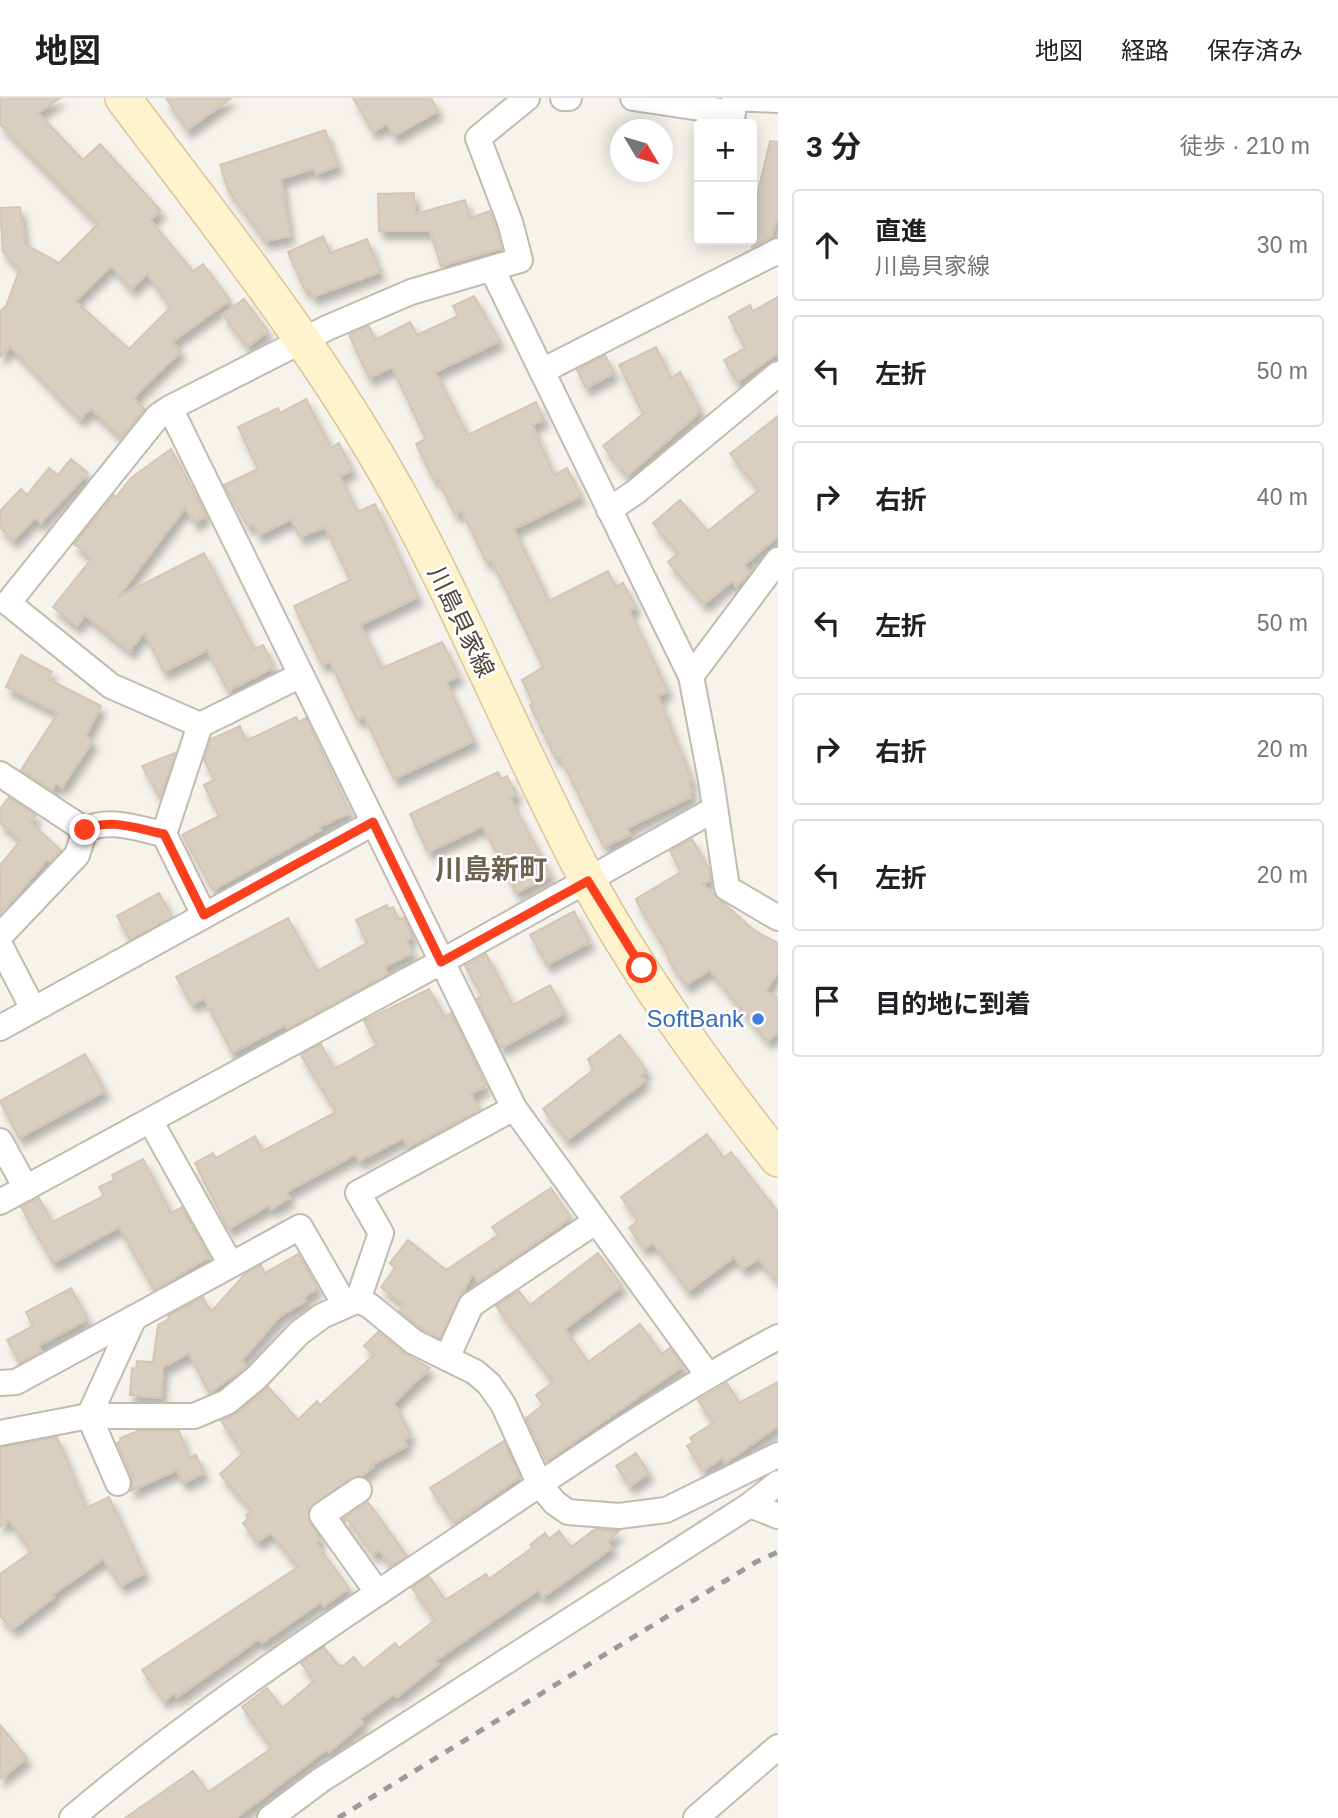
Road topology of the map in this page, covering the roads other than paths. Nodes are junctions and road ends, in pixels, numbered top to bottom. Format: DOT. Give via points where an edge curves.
graph roads {
  1 [pos="123,98"];
  2 [pos="527,98"];
  3 [pos="563,98"];
  4 [pos="569,98"];
  5 [pos="634,98"];
  6 [pos="778,100"];
  7 [pos="778,251"];
  8 [pos="492,268"];
  9 [pos="305,340"];
  10 [pos="542,371"];
  11 [pos="778,374"];
  12 [pos="170,408"];
  13 [pos="609,510"];
  14 [pos="778,561"];
  15 [pos="4,601"];
  16 [pos="301,675"];
  17 [pos="691,676"];
  18 [pos="200,725"];
  19 [pos="0,774"];
  20 [pos="715,809"];
  21 [pos="373,822"];
  22 [pos="85,830"];
  23 [pos="164,834"];
  24 [pos="588,881"];
  25 [pos="204,915"];
  26 [pos="778,918"];
  27 [pos="0,936"];
  28 [pos="0,945"];
  29 [pos="441,962"];
  30 [pos="33,1009"];
  31 [pos="0,1027"];
  32 [pos="514,1108"];
  33 [pos="151,1122"];
  34 [pos="0,1140"];
  35 [pos="778,1158"];
  36 [pos="26,1188"];
  37 [pos="0,1202"];
  38 [pos="596,1222"];
  39 [pos="231,1265"];
  40 [pos="352,1302"];
  41 [pos="134,1318"];
  42 [pos="778,1337"];
  43 [pos="447,1358"];
  44 [pos="707,1374"];
  45 [pos="0,1383"];
  46 [pos="89,1416"];
  47 [pos="0,1433"];
  48 [pos="778,1455"];
  49 [pos="118,1483"];
  50 [pos="778,1483"];
  51 [pos="540,1485"];
  52 [pos="359,1490"];
  53 [pos="750,1505"];
  54 [pos="778,1516"];
  55 [pos="378,1593"];
  56 [pos="778,1747"];
  57 [pos="72,1818"];
  58 [pos="270,1818"];
  59 [pos="696,1818"];
  1 -- 9 [label="main road, 川島貝家線"];
  2 -- 8 [label="street" via="478,138 520,260"];
  3 -- 4 [label="street"];
  5 -- 6 [label="street" via="733,113 734,98"];
  7 -- 10 [label="street"];
  8 -- 9 [label="street" via="411,292"];
  8 -- 10 [label="street"];
  9 -- 12 [label="street"];
  9 -- 24 [label="main road, 川島貝家線" via="399,495"];
  10 -- 13 [label="street"];
  11 -- 13 [label="street"];
  12 -- 15 [label="street"];
  12 -- 16 [label="street"];
  13 -- 17 [label="street"];
  14 -- 17 [label="street"];
  15 -- 18 [label="street" via="111,686"];
  16 -- 18 [label="street"];
  16 -- 21 [label="street"];
  17 -- 20 [label="street"];
  18 -- 23 [label="street"];
  19 -- 22 [label="street"];
  20 -- 24 [label="street"];
  20 -- 26 [label="street" via="727,888"];
  21 -- 25 [label="street"];
  21 -- 29 [label="street"];
  22 -- 23 [label="street" via="95,824 117,824"];
  22 -- 27 [label="street" via="77,855"];
  23 -- 25 [label="street"];
  24 -- 29 [label="street"];
  24 -- 35 [label="main road, 川島貝家線" via="734,1103"];
  25 -- 30 [label="street"];
  28 -- 30 [label="street"];
  29 -- 32 [label="street"];
  29 -- 33 [label="street"];
  30 -- 31 [label="street"];
  32 -- 38 [label="street"];
  32 -- 40 [label="street" via="358,1193 381,1233"];
  33 -- 36 [label="street"];
  33 -- 39 [label="street"];
  34 -- 36 [label="street"];
  36 -- 37 [label="street"];
  38 -- 43 [label="street" via="471,1305"];
  38 -- 44 [label="street"];
  39 -- 40 [label="street" via="300,1227"];
  39 -- 41 [label="street"];
  40 -- 43 [label="street"];
  40 -- 46 [label="street" via="299,1333 242,1391 215,1408 194,1416"];
  41 -- 45 [label="street" via="16,1382"];
  41 -- 46 [label="street"];
  42 -- 44 [label="street"];
  43 -- 51 [label="street" via="475,1372 497,1392"];
  44 -- 51 [label="street"];
  46 -- 47 [label="street"];
  46 -- 49 [label="street"];
  48 -- 51 [label="street" via="666,1510 619,1516 568,1512"];
  50 -- 53 [label="street"];
  51 -- 55 [label="street"];
  52 -- 55 [label="street" via="322,1515"];
  53 -- 54 [label="street"];
  53 -- 58 [label="street" via="333,1772"];
  55 -- 57 [label="street" via="129,1770"];
  56 -- 59 [label="street"];
}
